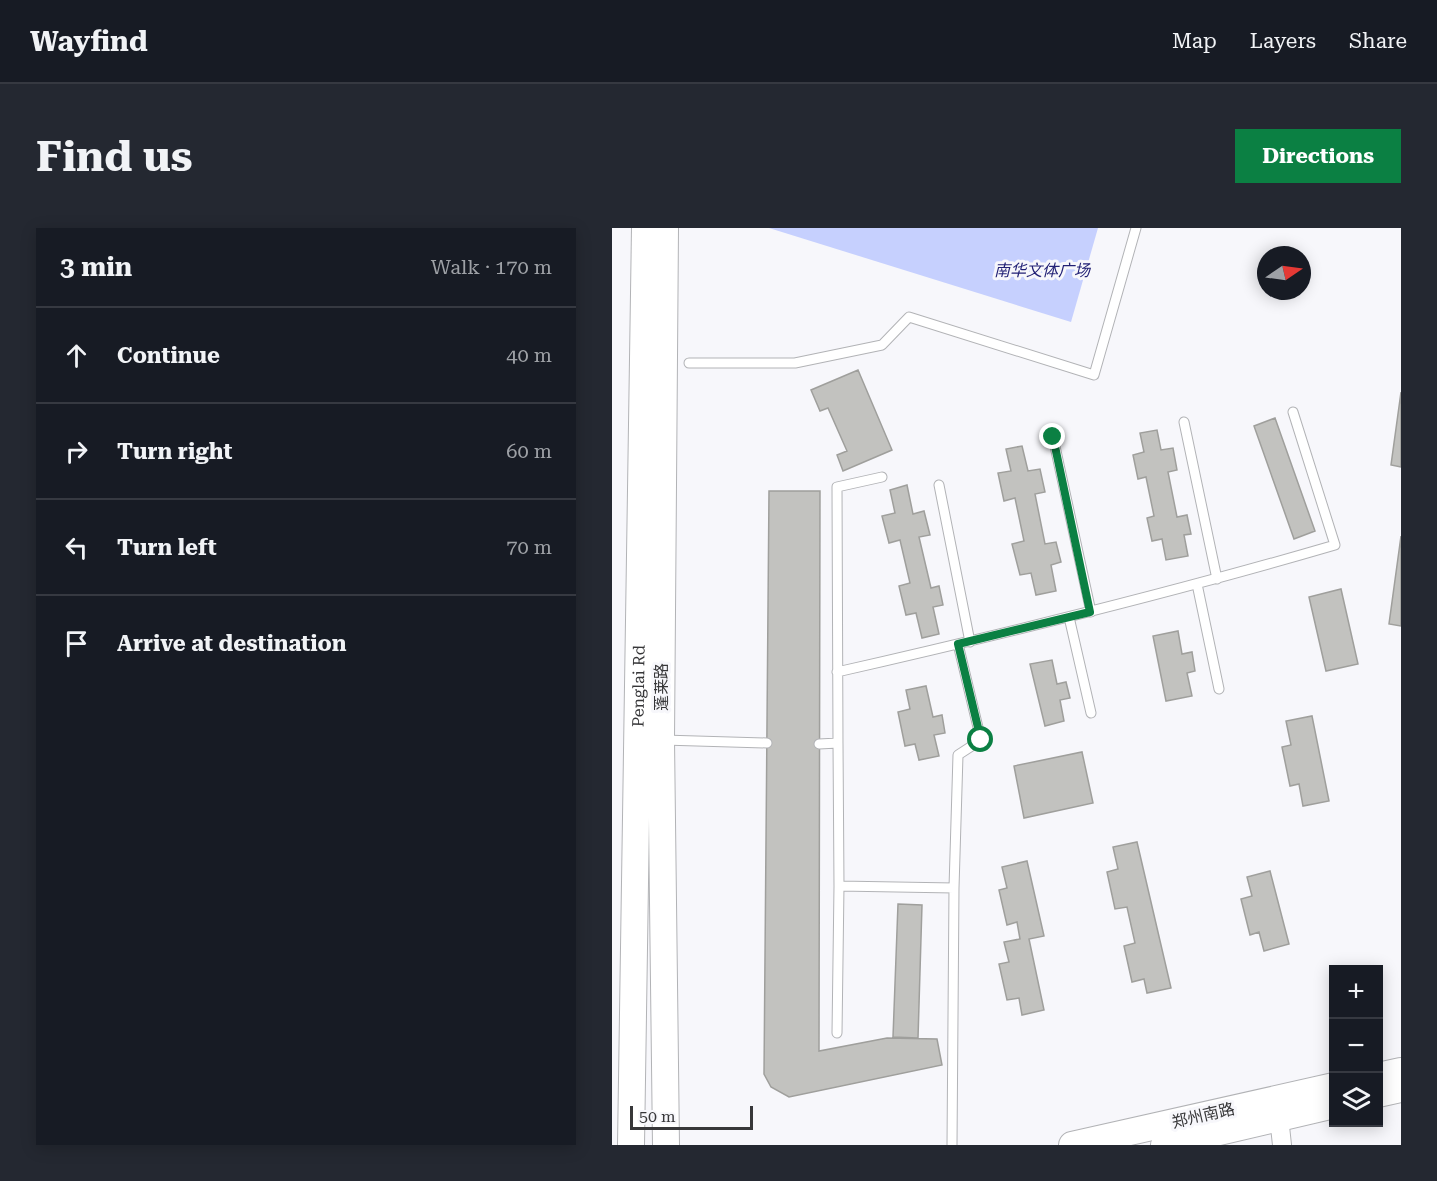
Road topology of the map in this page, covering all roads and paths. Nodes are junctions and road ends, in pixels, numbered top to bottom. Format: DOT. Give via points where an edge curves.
graph roads {
  1 [pos="645,228"];
  2 [pos="665,228"];
  3 [pos="1136,228"];
  4 [pos="689,363"];
  5 [pos="1293,412"];
  6 [pos="1184,422"];
  7 [pos="1053,437"];
  8 [pos="882,477"];
  9 [pos="939,485"];
  10 [pos="1217,579"];
  11 [pos="1197,584"];
  12 [pos="1090,612"];
  13 [pos="1069,617"];
  14 [pos="970,642"];
  15 [pos="958,644"];
  16 [pos="837,672"];
  17 [pos="1219,689"];
  18 [pos="1091,713"];
  19 [pos="661,740"];
  20 [pos="767,743"];
  21 [pos="838,743"];
  22 [pos="819,744"];
  23 [pos="839,886"];
  24 [pos="954,888"];
  25 [pos="837,1033"];
  26 [pos="1401,1071"];
  27 [pos="1383,1075"];
  28 [pos="1329,1088"];
  29 [pos="1401,1089"];
  30 [pos="1383,1093"];
  31 [pos="1329,1106"];
  32 [pos="1272,1116"];
  33 [pos="631,1145"];
  34 [pos="666,1145"];
  35 [pos="952,1145"];
  36 [pos="1072,1145"];
  37 [pos="1164,1145"];
  38 [pos="1282,1145"];
  1 -- 33 [label="main road, Penglai Rd"];
  2 -- 19 [label="main road, 蓬莱路"];
  3 -- 4 [label="lane" via="1094,375 909,317 882,345 795,363"];
  5 -- 10 [label="lane" via="1335,545"];
  6 -- 10 [label="lane"];
  7 -- 12 [label="lane"];
  8 -- 16 [label="lane" via="837,487"];
  9 -- 14 [label="lane"];
  10 -- 11 [label="lane"];
  11 -- 12 [label="lane"];
  11 -- 17 [label="lane"];
  12 -- 13 [label="lane"];
  13 -- 14 [label="lane"];
  13 -- 18 [label="lane"];
  14 -- 15 [label="lane"];
  15 -- 16 [label="lane"];
  15 -- 24 [label="lane" via="981,740 958,755"];
  16 -- 21 [label="lane"];
  19 -- 20 [label="lane"];
  19 -- 34 [label="main road, 蓬莱路"];
  21 -- 22 [label="lane"];
  21 -- 23 [label="lane"];
  23 -- 24 [label="lane"];
  23 -- 25 [label="lane"];
  24 -- 35 [label="lane"];
  26 -- 27 [label="main road"];
  28 -- 32 [label="main road, 郑州南路"];
  29 -- 30 [label="main road"];
  31 -- 32 [label="main road, 郑州南路"];
  32 -- 36 [label="main road, 郑州南路"];
  32 -- 37 [label="main road, 郑州南路"];
  32 -- 38 [label="street"];
}
